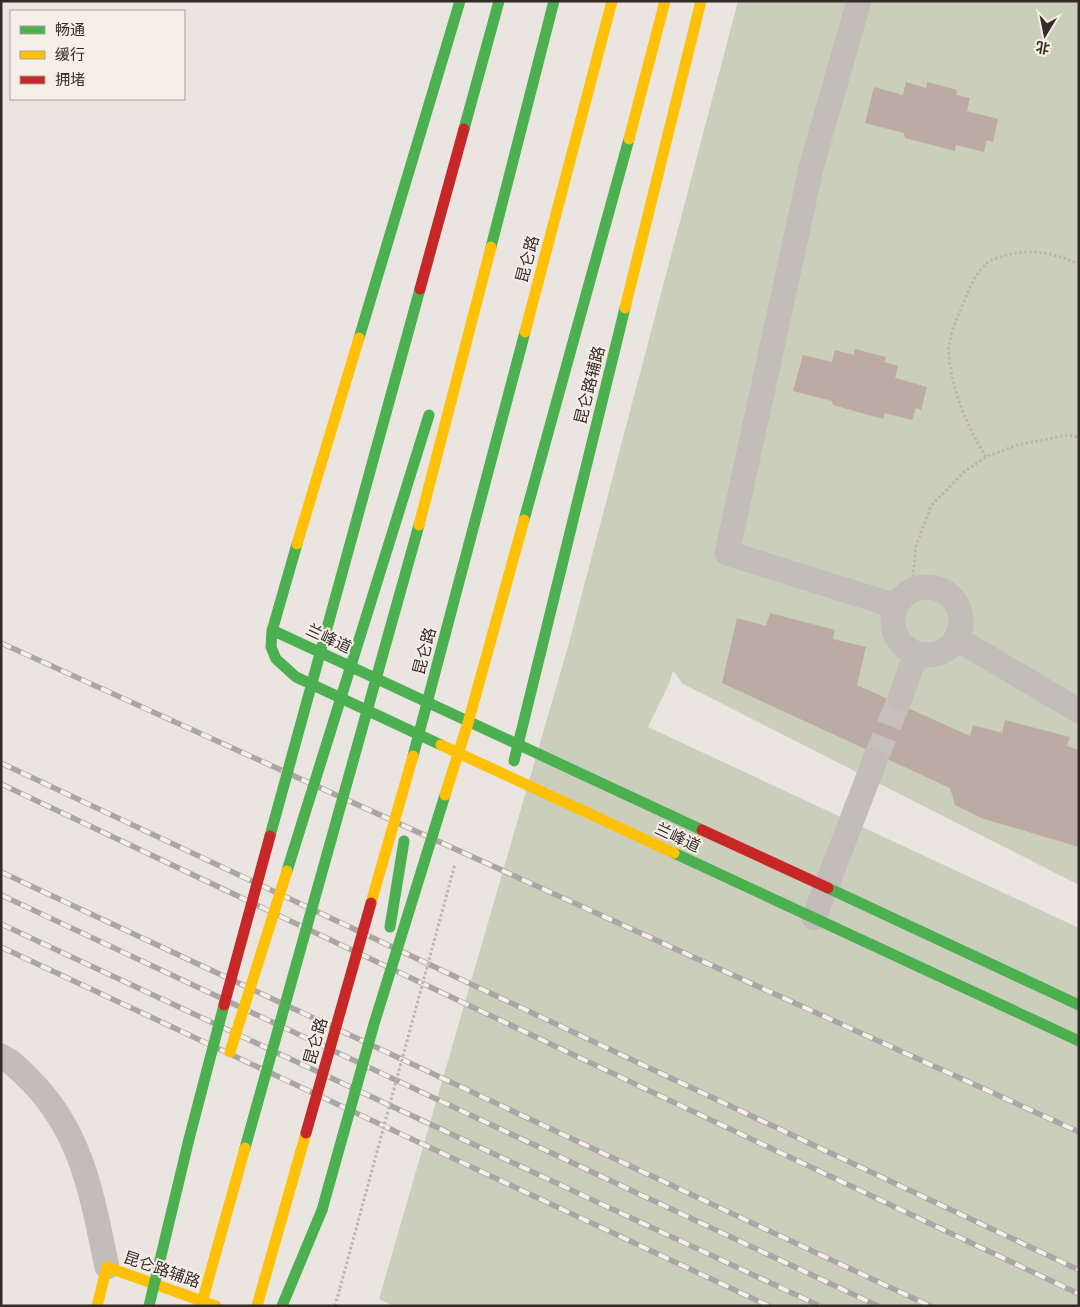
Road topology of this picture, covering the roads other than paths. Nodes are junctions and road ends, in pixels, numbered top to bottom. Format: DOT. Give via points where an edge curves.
graph roads {
  1 [pos="460,1"];
  2 [pos="499,1"];
  3 [pos="554,1"];
  4 [pos="612,1"];
  5 [pos="665,1"];
  6 [pos="701,1"];
  7 [pos="859,1"];
  8 [pos="526,106"];
  9 [pos="466,297"];
  10 [pos="434,401"];
  11 [pos="904,598"];
  12 [pos="272,630"];
  13 [pos="957,639"];
  14 [pos="916,654"];
  15 [pos="900,698"];
  16 [pos="426,709"];
  17 [pos="1079,711"];
  18 [pos="518,744"];
  19 [pos="875,760"];
  20 [pos="510,777"];
  21 [pos="826,887"];
  22 [pos="814,918"];
  23 [pos="1079,1006"];
  24 [pos="374,1024"];
  25 [pos="1079,1041"];
  26 [pos="1,1056"];
  27 [pos="228,1058"];
  28 [pos="195,1163"];
  29 [pos="322,1210"];
  30 [pos="107,1267"];
  31 [pos="306,1276"];
  32 [pos="97,1306"];
  33 [pos="150,1306"];
  34 [pos="201,1306"];
  35 [pos="216,1306"];
  36 [pos="257,1306"];
  37 [pos="282,1306"];
  1 -- 12 [label="main road"];
  2 -- 33 [label="main road, bridge" via="237,956"];
  3 -- 8 [label="main road, bridge"];
  4 -- 16 [label="main road, 昆仑路, bridge"];
  5 -- 24 [label="main road, bridge" via="468,723"];
  6 -- 18 [label="main road, 昆仑路辅路"];
  7 -- 11 [label="street" via="812,164 727,552"];
  8 -- 9 [label="main road, bridge"];
  8 -- 34 [label="main road, bridge" via="413,548"];
  10 -- 27 [label="main road, bridge"];
  11 -- 13 [label="street" via="922,587 933,587 952,597 962,617"];
  11 -- 14 [label="street" via="893,616 893,628 905,648"];
  12 -- 18 [label="main road, 兰峰道"];
  12 -- 20 [label="main road, 兰峰道" via="272,652 281,666 296,676"];
  13 -- 14 [label="street" via="939,654"];
  13 -- 17 [label="street"];
  14 -- 15 [label="street"];
  16 -- 24 [label="main road, bridge"];
  16 -- 36 [label="main road, 昆仑路, bridge"];
  18 -- 20 [label="main road, 昆仑路辅路"];
  18 -- 21 [label="main road, 兰峰道"];
  19 -- 21 [label="street"];
  20 -- 22 [label="main road, 兰峰道"];
  21 -- 22 [label="street"];
  21 -- 23 [label="main road, 兰峰道"];
  22 -- 25 [label="main road, 兰峰道"];
  24 -- 29 [label="main road, bridge"];
  26 -- 30 [label="street" via="11,1060 44,1094 69,1132 92,1195"];
  28 -- 33 [label="main road, bridge"];
  29 -- 31 [label="main road"];
  29 -- 37 [label="main road"];
  30 -- 32 [label="main road, 昆仑路辅路"];
  30 -- 35 [label="main road, 昆仑路辅路"];
}
